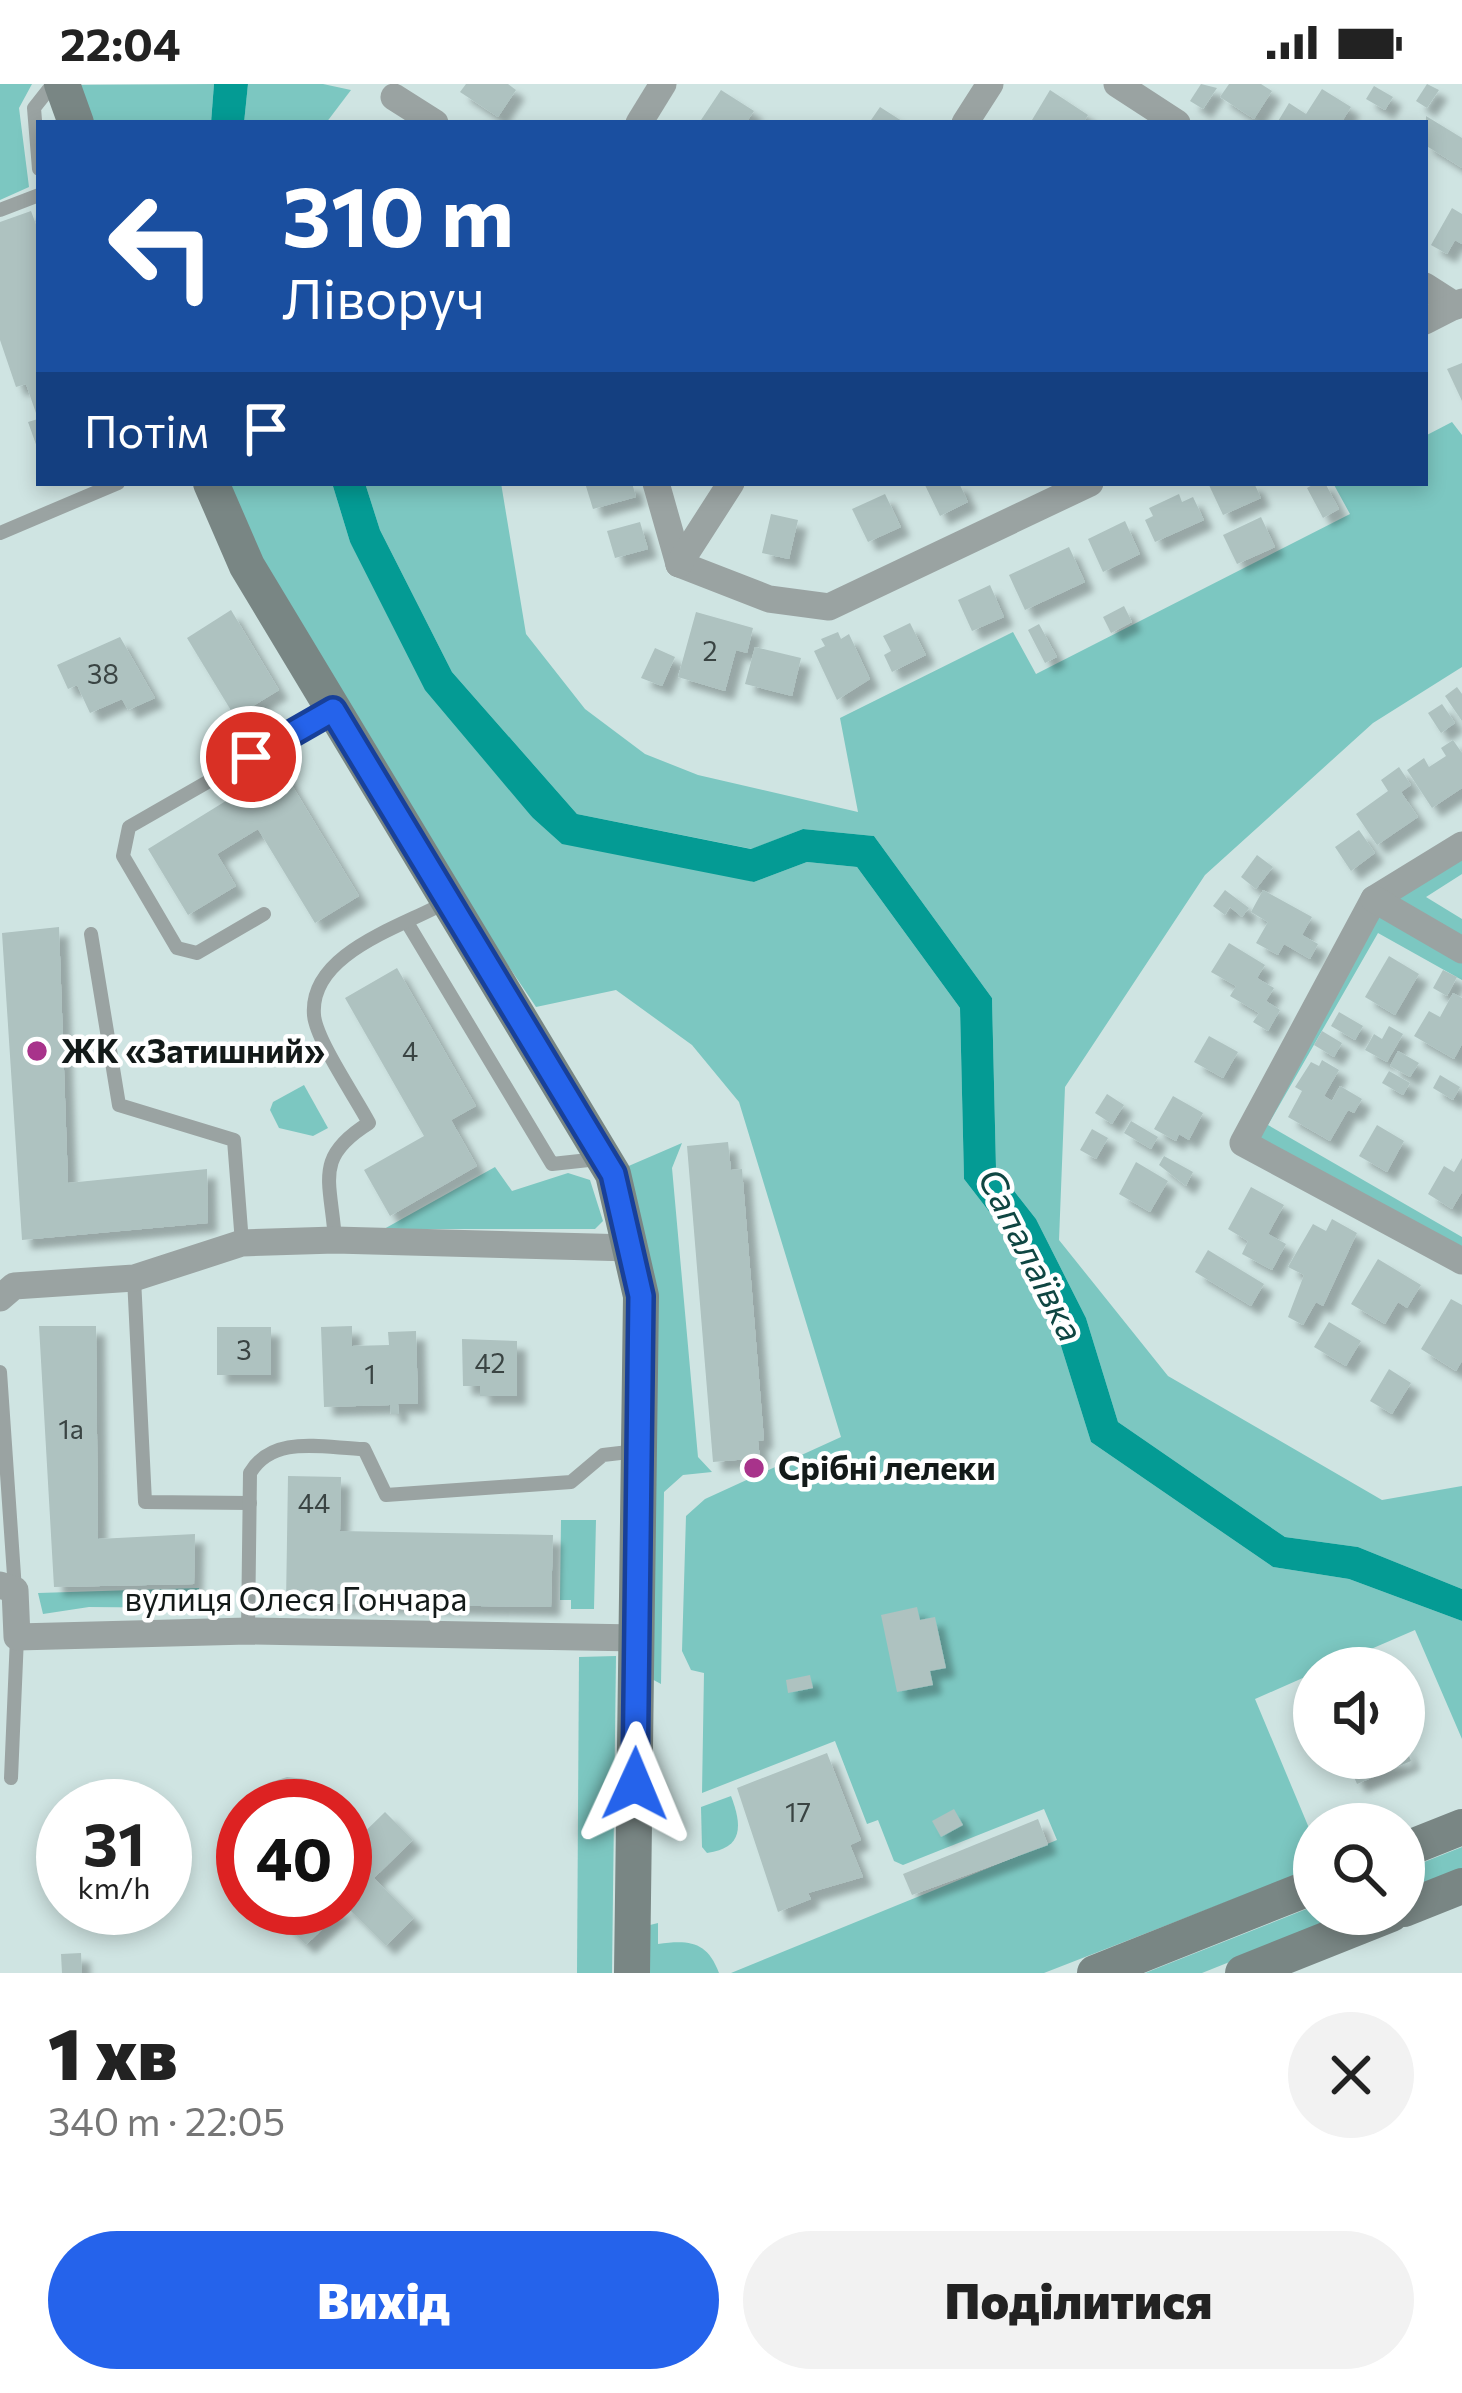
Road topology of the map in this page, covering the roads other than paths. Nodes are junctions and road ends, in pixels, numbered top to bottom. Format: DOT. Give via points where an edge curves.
graph roads {
  1 [pos="57,84"];
  2 [pos="663,84"];
  3 [pos="990,84"];
  4 [pos="1117,84"];
  5 [pos="394,97"];
  6 [pos="75,120"];
  7 [pos="430,120"];
  8 [pos="641,120"];
  9 [pos="966,120"];
  10 [pos="1172,120"];
  11 [pos="36,132"];
  12 [pos="36,196"];
  13 [pos="0,210"];
  14 [pos="1428,288"];
  15 [pos="1459,304"];
  16 [pos="1428,320"];
  17 [pos="111,486"];
  18 [pos="213,486"];
  19 [pos="657,486"];
  20 [pos="729,486"];
  21 [pos="1084,486"];
  22 [pos="0,533"];
  23 [pos="679,564"];
  24 [pos="333,710"];
  25 [pos="1462,844"];
  26 [pos="1374,899"];
  27 [pos="448,901"];
  28 [pos="264,914"];
  29 [pos="408,924"];
  30 [pos="91,934"];
  31 [pos="1462,950"];
  32 [pos="603,1159"];
  33 [pos="335,1240"];
  34 [pos="242,1244"];
  35 [pos="631,1248"];
  36 [pos="1462,1261"];
  37 [pos="134,1278"];
  38 [pos="0,1298"];
  39 [pos="0,1372"];
  40 [pos="637,1451"];
  41 [pos="250,1503"];
  42 [pos="7,1587"];
  43 [pos="248,1631"];
  44 [pos="17,1637"];
  45 [pos="638,1638"];
  46 [pos="11,1778"];
  47 [pos="1462,1827"];
  48 [pos="1425,1842"];
  49 [pos="1462,1886"];
  50 [pos="1293,1894"];
  51 [pos="1425,1901"];
  52 [pos="1338,1935"];
  53 [pos="632,1973"];
  54 [pos="1095,1973"];
  55 [pos="1243,1973"];
  1 -- 6 [label="street"];
  1 -- 11 [label="lane" via="34,108"];
  2 -- 8 [label="street"];
  3 -- 9 [label="street"];
  4 -- 10 [label="street"];
  5 -- 7 [label="street"];
  12 -- 13 [label="lane"];
  14 -- 15 [label="street"];
  15 -- 16 [label="street"];
  17 -- 22 [label="lane"];
  18 -- 24 [label="street" via="247,566"];
  19 -- 23 [label="street"];
  20 -- 23 [label="street"];
  21 -- 23 [label="street" via="830,607 769,599"];
  24 -- 27 [label="street"];
  24 -- 28 [label="lane" via="129,827 123,856 177,948 197,953"];
  25 -- 26 [label="street"];
  26 -- 31 [label="street"];
  26 -- 36 [label="street" via="1243,1143"];
  27 -- 29 [label="lane"];
  27 -- 32 [label="street"];
  29 -- 32 [label="lane" via="552,1164"];
  29 -- 33 [label="lane" via="335,961 317,992 313,1018 369,1123 338,1142 330,1160"];
  30 -- 34 [label="lane" via="119,1105 234,1140"];
  32 -- 35 [label="street"];
  33 -- 34 [label="street"];
  33 -- 35 [label="street"];
  34 -- 37 [label="street"];
  35 -- 40 [label="street" via="641,1296"];
  37 -- 38 [label="street" via="14,1286"];
  37 -- 41 [label="lane" via="145,1502"];
  39 -- 42 [label="lane"];
  40 -- 41 [label="lane" via="603,1455 572,1482 386,1495 364,1449 278,1447 260,1455 250,1473"];
  40 -- 45 [label="street"];
  41 -- 43 [label="lane"];
  42 -- 44 [label="street"];
  43 -- 44 [label="street, вулиця Олеся Гончара"];
  43 -- 45 [label="street, вулиця Олеся Гончара"];
  44 -- 46 [label="lane"];
  45 -- 53 [label="street"];
  47 -- 48 [label="street"];
  49 -- 51 [label="street"];
  50 -- 54 [label="street"];
  52 -- 55 [label="street"];
}
